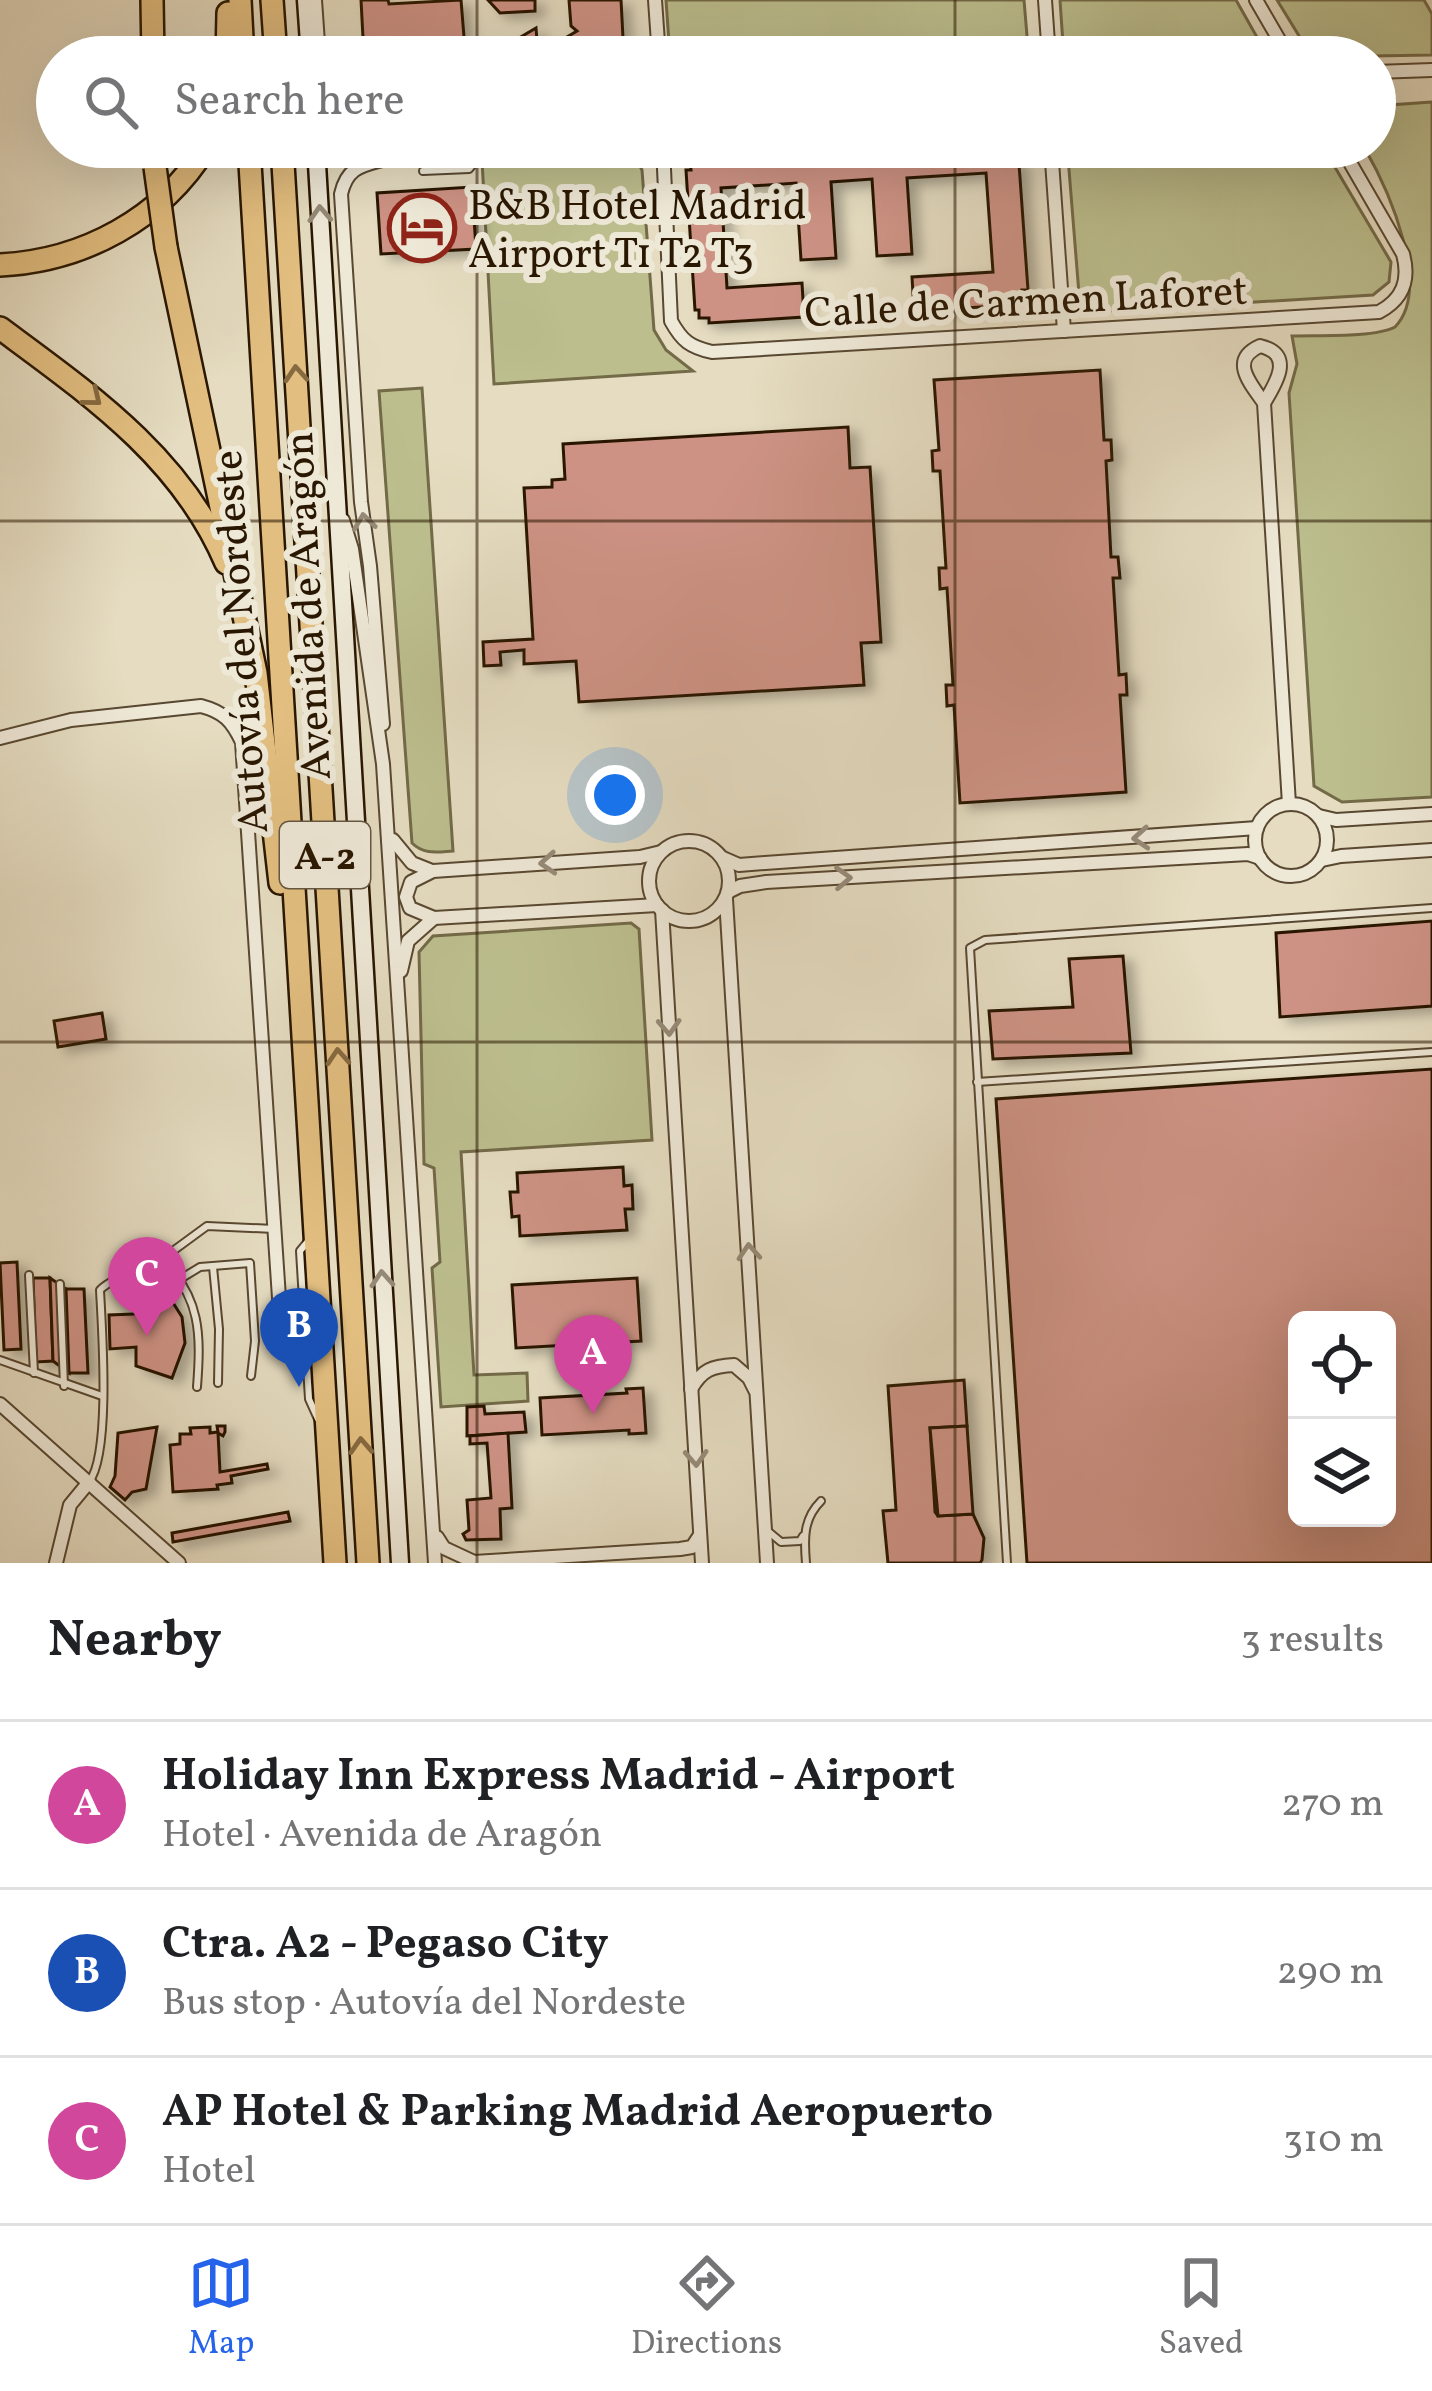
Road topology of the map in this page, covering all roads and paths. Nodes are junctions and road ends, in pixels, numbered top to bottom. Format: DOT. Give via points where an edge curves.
graph roads {
  1 [pos="152,0"];
  2 [pos="228,0"];
  3 [pos="240,0"];
  4 [pos="272,0"];
  5 [pos="305,0"];
  6 [pos="315,0"];
  7 [pos="655,0"];
  8 [pos="1045,0"];
  9 [pos="1256,0"];
  10 [pos="153,36"];
  11 [pos="227,36"];
  12 [pos="242,36"];
  13 [pos="275,36"];
  14 [pos="311,36"];
  15 [pos="314,36"];
  16 [pos="658,36"];
  17 [pos="1048,36"];
  18 [pos="1277,36"];
  19 [pos="1432,70"];
  20 [pos="1396,72"];
  21 [pos="155,168"];
  22 [pos="193,168"];
  23 [pos="249,168"];
  24 [pos="283,168"];
  25 [pos="317,168"];
  26 [pos="359,168"];
  27 [pos="470,168"];
  28 [pos="664,168"];
  29 [pos="1052,168"];
  30 [pos="1352,168"];
  31 [pos="423,171"];
  32 [pos="0,262"];
  33 [pos="0,328"];
  34 [pos="1064,331"];
  35 [pos="1264,403"];
  36 [pos="337,499"];
  37 [pos="256,673"];
  38 [pos="0,738"];
  39 [pos="383,764"];
  40 [pos="1288,804"];
  41 [pos="1432,814"];
  42 [pos="1318,816"];
  43 [pos="1258,828"];
  44 [pos="389,831"];
  45 [pos="1432,850"];
  46 [pos="661,852"];
  47 [pos="723,858"];
  48 [pos="1260,858"];
  49 [pos="1322,860"];
  50 [pos="433,871"];
  51 [pos="727,895"];
  52 [pos="660,908"];
  53 [pos="1432,908"];
  54 [pos="434,918"];
  55 [pos="398,984"];
  56 [pos="1432,1052"];
  57 [pos="977,1082"];
  58 [pos="309,1138"];
  59 [pos="274,1229"];
  60 [pos="162,1259"];
  61 [pos="213,1265"];
  62 [pos="29,1275"];
  63 [pos="177,1281"];
  64 [pos="60,1284"];
  65 [pos="280,1313"];
  66 [pos="0,1360"];
  67 [pos="34,1375"];
  68 [pos="250,1376"];
  69 [pos="218,1383"];
  70 [pos="64,1385"];
  71 [pos="197,1387"];
  72 [pos="692,1390"];
  73 [pos="102,1396"];
  74 [pos="758,1397"];
  75 [pos="0,1404"];
  76 [pos="89,1482"];
  77 [pos="821,1501"];
  78 [pos="764,1524"];
  79 [pos="433,1532"];
  80 [pos="700,1534"];
  81 [pos="804,1535"];
  82 [pos="56,1563"];
  83 [pos="179,1563"];
  84 [pos="335,1563"];
  85 [pos="368,1563"];
  86 [pos="400,1563"];
  87 [pos="435,1563"];
  88 [pos="702,1563"];
  89 [pos="766,1563"];
  90 [pos="806,1563"];
  91 [pos="1007,1563"];
  1 -- 10 [label="highway"];
  2 -- 11 [label="highway"];
  3 -- 12 [label="highway"];
  4 -- 13 [label="highway"];
  5 -- 14 [label="street"];
  6 -- 15 [label="street"];
  7 -- 16 [label="street"];
  8 -- 17 [label="street"];
  9 -- 18 [label="street"];
  19 -- 20 [label="street"];
  21 -- 37 [label="highway, bridge"];
  22 -- 32 [label="highway" via="134,222 79,250"];
  23 -- 58 [label="highway, Autovía del Nordeste / A-2"];
  85 -- 24 [label="highway, Autovía del Nordeste / A-2, one-way"];
  36 -- 25 [label="street, Avenida de Aragón, one-way"];
  39 -- 26 [label="street, Avenida de Aragón, one-way" via="341,194"];
  27 -- 31 [label="lane"];
  28 -- 34 [label="street, Calle de Carmen Laforet" via="671,321 692,348"];
  29 -- 34 [label="street"];
  30 -- 34 [label="street, Calle de Carmen Laforet" via="1402,254 1406,281 1392,305 1364,314"];
  33 -- 37 [label="highway, one-way" via="166,464 225,560"];
  35 -- 40 [label="street"];
  36 -- 39 [label="street" via="352,549"];
  86 -- 36 [label="street, Avenida de Aragón, one-way"];
  37 -- 58 [label="highway"];
  38 -- 59 [label="street" via="71,720 201,706 234,725 245,779"];
  39 -- 44 [label="street"];
  40 -- 42 [label="street"];
  40 -- 43 [label="street" via="1269,811"];
  41 -- 42 [label="street"];
  42 -- 49 [label="street" via="1328,838"];
  43 -- 47 [label="street, one-way" via="739,865"];
  43 -- 48 [label="street"];
  44 -- 50 [label="street" via="397,849"];
  44 -- 55 [label="street"];
  45 -- 49 [label="street"];
  46 -- 47 [label="street" via="694,840"];
  46 -- 50 [label="street, one-way"];
  46 -- 52 [label="street" via="649,878"];
  47 -- 51 [label="street"];
  48 -- 49 [label="street" via="1290,877"];
  51 -- 48 [label="street, one-way" via="789,881"];
  50 -- 54 [label="street" via="411,882 406,897 410,908"];
  51 -- 52 [label="street" via="697,920"];
  74 -- 51 [label="street, one-way"];
  52 -- 54 [label="street"];
  52 -- 72 [label="street, one-way"];
  53 -- 57 [label="lane" via="985,940 970,948"];
  54 -- 55 [label="street" via="408,941"];
  55 -- 79 [label="street"];
  56 -- 57 [label="lane"];
  57 -- 91 [label="lane"];
  58 -- 84 [label="highway, Autovía del Nordeste / A-2"];
  59 -- 60 [label="lane" via="207,1226"];
  59 -- 65 [label="street"];
  60 -- 63 [label="lane"];
  60 -- 73 [label="lane" via="100,1290"];
  61 -- 63 [label="lane"];
  61 -- 68 [label="lane" via="250,1263"];
  61 -- 69 [label="lane"];
  62 -- 67 [label="lane"];
  63 -- 71 [label="lane" via="196,1305"];
  64 -- 70 [label="lane"];
  66 -- 67 [label="lane"];
  67 -- 70 [label="lane"];
  70 -- 73 [label="lane"];
  72 -- 74 [label="street" via="714,1366 734,1365"];
  72 -- 80 [label="street, one-way"];
  73 -- 76 [label="lane" via="98,1463"];
  74 -- 78 [label="street"];
  75 -- 76 [label="street"];
  76 -- 82 [label="street" via="70,1505"];
  76 -- 83 [label="street"];
  77 -- 81 [label="lane"];
  78 -- 81 [label="lane" via="781,1542"];
  78 -- 89 [label="street"];
  79 -- 80 [label="street" via="444,1548 474,1562 680,1549"];
  79 -- 87 [label="street"];
  80 -- 88 [label="street"];
  81 -- 90 [label="lane"];
}
